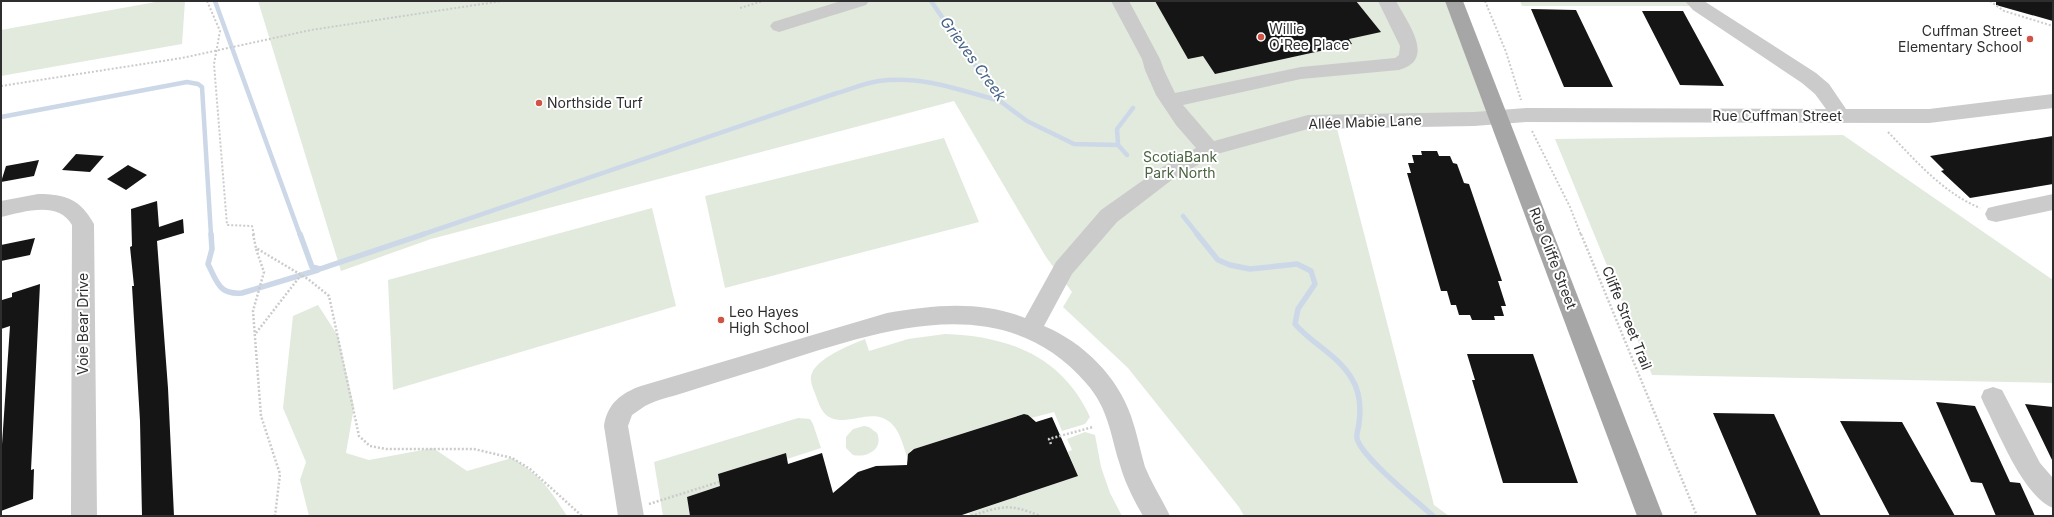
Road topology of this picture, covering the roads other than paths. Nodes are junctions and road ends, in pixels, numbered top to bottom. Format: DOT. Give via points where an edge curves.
graph roads {
  1 [pos="860,1"];
  2 [pos="1120,1"];
  3 [pos="1387,1"];
  4 [pos="1454,1"];
  5 [pos="1694,1"];
  6 [pos="779,26"];
  7 [pos="1171,101"];
  8 [pos="2051,102"];
  9 [pos="1840,116"];
  10 [pos="1499,117"];
  11 [pos="1210,149"];
  12 [pos="2053,202"];
  13 [pos="1,209"];
  14 [pos="1996,214"];
  15 [pos="1031,329"];
  16 [pos="1993,397"];
  17 [pos="2053,496"];
  18 [pos="84,516"];
  19 [pos="631,516"];
  20 [pos="1157,516"];
  21 [pos="1650,516"];
  1 -- 6 [label="street"];
  2 -- 7 [label="street"];
  3 -- 7 [label="street" via="1409,46 1410,54 1407,60 1399,64 1301,73"];
  4 -- 10 [label="main road, Rue Cliffe Street"];
  5 -- 9 [label="street" via="1809,78 1822,89"];
  7 -- 11 [label="street" via="1195,136"];
  8 -- 9 [label="street, Rue Cuffman Street" via="1928,116"];
  9 -- 10 [label="street, Rue Cuffman Street"];
  10 -- 11 [label="street, Allée Mabie Lane" via="1308,122"];
  10 -- 21 [label="main road, Rue Cliffe Street"];
  11 -- 15 [label="street, Allée Mabie Lane" via="1166,174 1109,216 1064,268"];
  12 -- 14 [label="street"];
  13 -- 18 [label="street, Voie Bear Drive" via="37,202 59,203 75,211 83,224"];
  15 -- 19 [label="street" via="976,314 947,313 904,318 836,336 641,396 621,409 617,418 619,450"];
  15 -- 20 [label="street" via="1083,363 1107,392 1122,420 1131,460 1143,493"];
  16 -- 17 [label="street" via="2031,471"];
}
